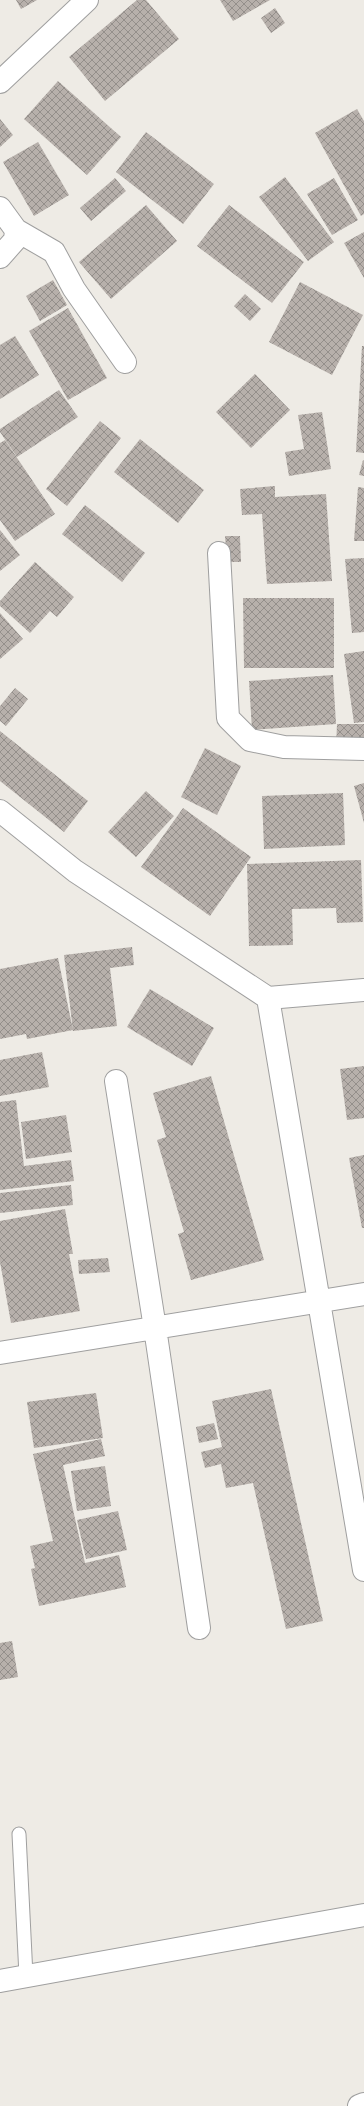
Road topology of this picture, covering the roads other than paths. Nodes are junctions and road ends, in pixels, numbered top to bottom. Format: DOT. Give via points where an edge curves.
graph roads {
  1 [pos="87,0"];
  2 [pos="0,82"];
  3 [pos="0,208"];
  4 [pos="16,230"];
  5 [pos="0,257"];
  6 [pos="125,362"];
  7 [pos="219,553"];
  8 [pos="364,750"];
  9 [pos="0,812"];
  10 [pos="364,990"];
  11 [pos="268,998"];
  12 [pos="116,1081"];
  13 [pos="364,1294"];
  14 [pos="320,1302"];
  15 [pos="155,1328"];
  16 [pos="0,1353"];
  17 [pos="364,1570"];
  18 [pos="199,1628"];
  19 [pos="19,1834"];
  20 [pos="364,1915"];
  21 [pos="26,1976"];
  22 [pos="0,1981"];
  23 [pos="364,2104"];
  24 [pos="359,2106"];
  1 -- 2 [label="street"];
  3 -- 4 [label="street"];
  4 -- 5 [label="street" via="15,240"];
  4 -- 6 [label="street" via="54,252 74,289"];
  7 -- 8 [label="street" via="228,718 250,740 284,747"];
  9 -- 11 [label="street" via="75,871"];
  10 -- 11 [label="street"];
  11 -- 14 [label="street"];
  12 -- 15 [label="street"];
  13 -- 14 [label="street"];
  14 -- 15 [label="street"];
  14 -- 17 [label="street"];
  15 -- 16 [label="street"];
  15 -- 18 [label="street"];
  19 -- 21 [label="lane"];
  20 -- 21 [label="street"];
  21 -- 22 [label="street"];
  23 -- 24 [label="street"];
}
